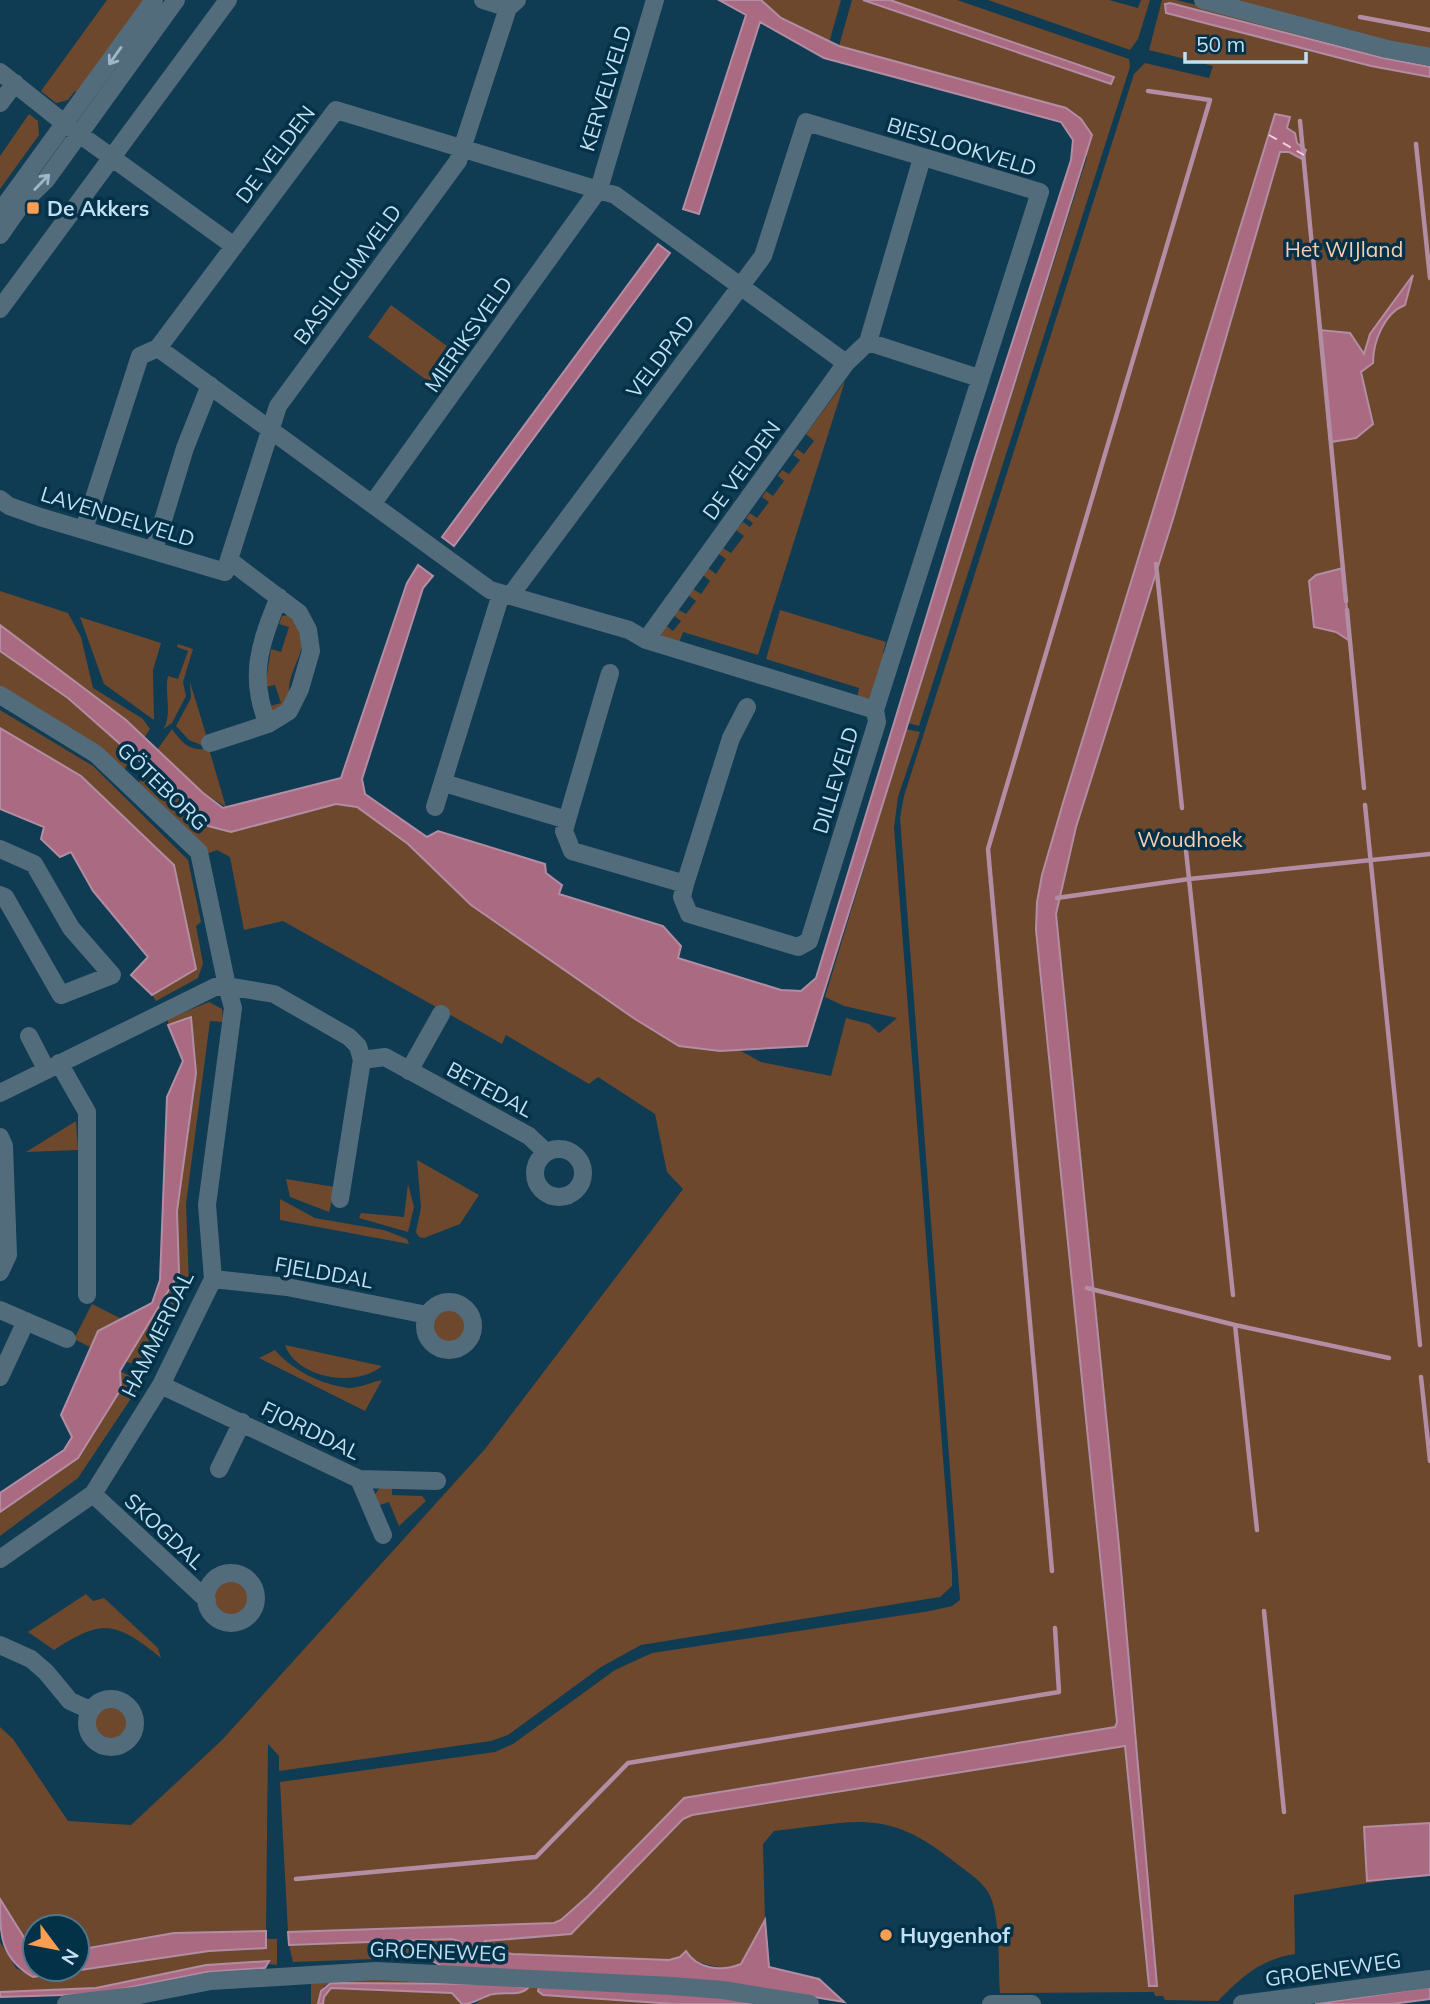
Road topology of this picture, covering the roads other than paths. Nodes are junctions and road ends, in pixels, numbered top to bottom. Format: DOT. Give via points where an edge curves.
graph roads {
  1 [pos="154,0"];
  2 [pos="176,0"];
  3 [pos="228,0"];
  4 [pos="483,0"];
  5 [pos="655,0"];
  6 [pos="1203,0"];
  7 [pos="512,4"];
  8 [pos="1430,57"];
  9 [pos="7,78"];
  10 [pos="0,103"];
  11 [pos="806,122"];
  12 [pos="71,128"];
  13 [pos="464,149"];
  14 [pos="112,158"];
  15 [pos="922,158"];
  16 [pos="599,189"];
  17 [pos="0,212"];
  18 [pos="0,235"];
  19 [pos="234,246"];
  20 [pos="741,285"];
  21 [pos="0,309"];
  22 [pos="868,342"];
  23 [pos="158,348"];
  24 [pos="846,363"];
  25 [pos="979,378"];
  26 [pos="210,384"];
  27 [pos="270,428"];
  28 [pos="0,499"];
  29 [pos="373,503"];
  30 [pos="84,529"];
  31 [pos="154,550"];
  32 [pos="227,566"];
  33 [pos="505,595"];
  34 [pos="279,597"];
  35 [pos="646,640"];
  36 [pos="610,673"];
  37 [pos="0,695"];
  38 [pos="747,707"];
  39 [pos="875,709"];
  40 [pos="268,724"];
  41 [pos="209,743"];
  42 [pos="444,783"];
  43 [pos="435,807"];
  44 [pos="567,820"];
  45 [pos="0,849"];
  46 [pos="685,884"];
  47 [pos="0,895"];
  48 [pos="227,986"];
  49 [pos="441,1014"];
  50 [pos="29,1036"];
  51 [pos="362,1060"];
  52 [pos="53,1066"];
  53 [pos="409,1071"];
  54 [pos="0,1093"];
  55 [pos="0,1137"];
  56 [pos="546,1152"];
  57 [pos="340,1199"];
  58 [pos="0,1272"];
  59 [pos="213,1279"];
  60 [pos="87,1295"];
  61 [pos="0,1310"];
  62 [pos="427,1315"];
  63 [pos="26,1321"];
  64 [pos="67,1339"];
  65 [pos="0,1377"];
  66 [pos="161,1385"];
  67 [pos="242,1422"];
  68 [pos="219,1469"];
  69 [pos="359,1479"];
  70 [pos="437,1481"];
  71 [pos="93,1494"];
  72 [pos="383,1535"];
  73 [pos="0,1559"];
  74 [pos="206,1600"];
  75 [pos="0,1645"];
  76 [pos="90,1710"];
  77 [pos="1430,1979"];
  78 [pos="66,2004"];
  79 [pos="810,2004"];
  80 [pos="991,2004"];
  81 [pos="1032,2004"];
  82 [pos="1242,2004"];
  1 -- 12 [label="street, one-way"];
  2 -- 12 [label="street"];
  3 -- 14 [label="street"];
  4 -- 7 [label="street"];
  5 -- 16 [label="street, KERVELVELD"];
  6 -- 8 [label="street"];
  7 -- 13 [label="street, BASILICUMVELD"];
  9 -- 10 [label="street"];
  9 -- 12 [label="street"];
  11 -- 15 [label="street, BIESLOOKVELD"];
  11 -- 20 [label="street, VELDPAD" via="763,256"];
  12 -- 14 [label="street"];
  12 -- 17 [label="street"];
  18 -- 12 [label="street, one-way" via="23,202 46,180"];
  13 -- 16 [label="street, DE VELDEN"];
  13 -- 19 [label="street, DE VELDEN" via="337,110"];
  13 -- 27 [label="street, BASILICUMVELD" via="278,406"];
  14 -- 19 [label="street"];
  14 -- 21 [label="street"];
  15 -- 22 [label="street"];
  15 -- 25 [label="street, BIESLOOKVELD" via="1040,192"];
  16 -- 20 [label="street, DE VELDEN" via="615,195"];
  16 -- 29 [label="street, MIERIKSVELD"];
  19 -- 23 [label="street, DE VELDEN"];
  20 -- 24 [label="street, DE VELDEN"];
  20 -- 33 [label="street, VELDPAD"];
  22 -- 24 [label="street"];
  22 -- 25 [label="street"];
  23 -- 26 [label="street"];
  23 -- 30 [label="street, DE VELDEN" via="140,356"];
  24 -- 35 [label="street, DE VELDEN"];
  25 -- 39 [label="street, BIESLOOKVELD"];
  26 -- 27 [label="street"];
  26 -- 31 [label="street"];
  27 -- 29 [label="street"];
  27 -- 32 [label="street, BASILICUMVELD"];
  28 -- 30 [label="street, LAVENDELVELD" via="9,506"];
  29 -- 33 [label="street" via="490,590"];
  30 -- 31 [label="street, LAVENDELVELD"];
  31 -- 32 [label="street, LAVENDELVELD"];
  32 -- 34 [label="street"];
  33 -- 35 [label="street" via="629,630"];
  33 -- 42 [label="street, VELDPAD"];
  34 -- 40 [label="street" via="258,661 256,687"];
  34 -- 40 [label="street" via="299,613 309,630 311,652 289,711"];
  35 -- 39 [label="street, DILLEVELD"];
  36 -- 44 [label="street"];
  37 -- 48 [label="street, GÖTEBORG" via="96,754 199,852"];
  38 -- 46 [label="street" via="732,738"];
  39 -- 46 [label="street, DILLEVELD" via="877,722 809,941 798,947 689,914 682,897"];
  40 -- 41 [label="street"];
  42 -- 43 [label="street, VELDPAD"];
  42 -- 44 [label="street"];
  44 -- 46 [label="street" via="564,831 572,850"];
  45 -- 47 [label="street" via="34,864 71,928 112,975 61,995"];
  48 -- 51 [label="street" via="274,994 349,1037"];
  48 -- 52 [label="street" via="204,992"];
  48 -- 59 [label="street, HAMMERDAL" via="233,1008 207,1205"];
  49 -- 53 [label="street"];
  50 -- 52 [label="street"];
  51 -- 53 [label="street, BETEDAL" via="385,1057"];
  51 -- 57 [label="street"];
  52 -- 54 [label="street"];
  52 -- 60 [label="street" via="87,1112"];
  53 -- 56 [label="street, BETEDAL" via="529,1136"];
  55 -- 58 [label="street" via="8,1255"];
  59 -- 62 [label="street, FJELDDAL" via="287,1287"];
  59 -- 66 [label="street, HAMMERDAL"];
  61 -- 63 [label="street"];
  63 -- 64 [label="street"];
  63 -- 65 [label="street"];
  66 -- 67 [label="street, FJORDDAL"];
  66 -- 71 [label="street, HAMMERDAL"];
  67 -- 68 [label="street, FJORDDAL"];
  67 -- 69 [label="street, FJORDDAL"];
  69 -- 70 [label="street, FJORDDAL"];
  69 -- 72 [label="street, FJORDDAL"];
  71 -- 73 [label="street, HAMMERDAL"];
  71 -- 74 [label="street, SKOGDAL"];
  75 -- 76 [label="street" via="31,1659 69,1701"];
  77 -- 82 [label="street, GROENEWEG"];
  78 -- 79 [label="street, GROENEWEG" via="211,1981 376,1971 672,1986"];
  80 -- 81 [label="street"];
}
